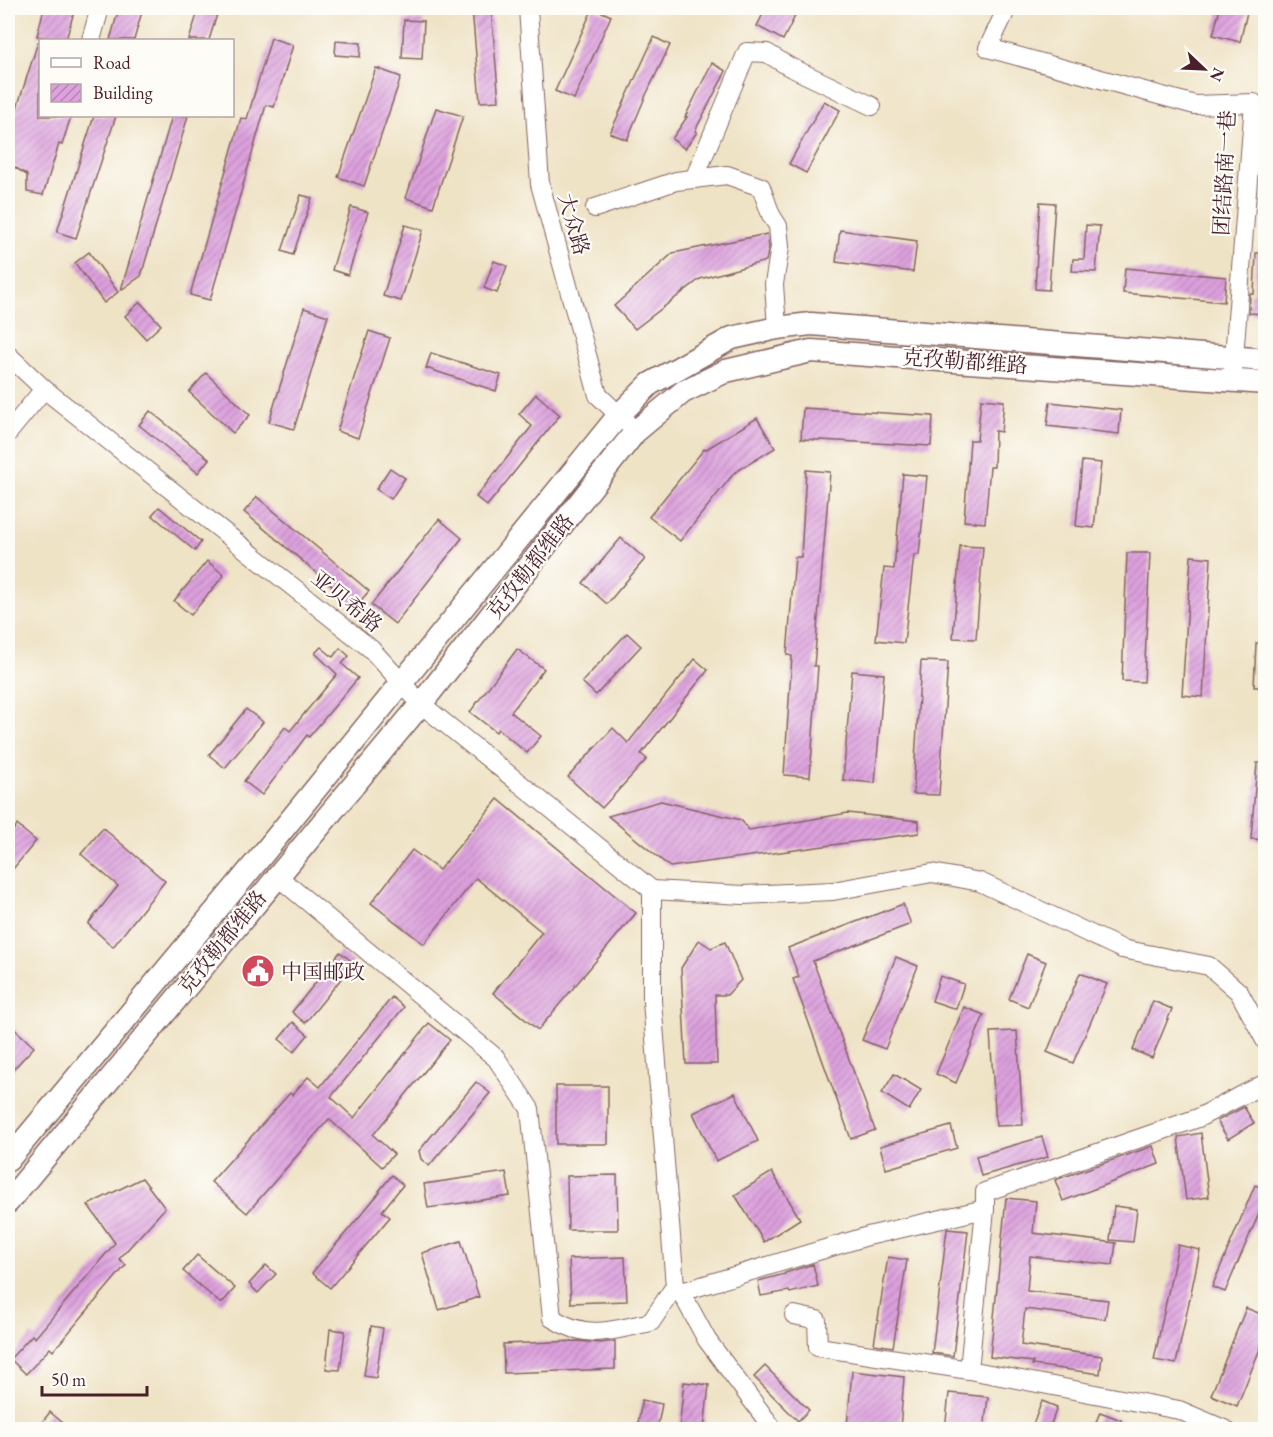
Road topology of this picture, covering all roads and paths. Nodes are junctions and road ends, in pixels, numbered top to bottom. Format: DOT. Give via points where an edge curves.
graph roads {
  1 [pos="100,8"];
  2 [pos="528,8"];
  3 [pos="1007,8"];
  4 [pos="91,39"];
  5 [pos="872,106"];
  6 [pos="694,179"];
  7 [pos="595,208"];
  8 [pos="777,328"];
  9 [pos="8,355"];
  10 [pos="1266,360"];
  11 [pos="1233,369"];
  12 [pos="1266,383"];
  13 [pos="44,389"];
  14 [pos="619,415"];
  15 [pos="635,432"];
  16 [pos="8,433"];
  17 [pos="403,682"];
  18 [pos="421,704"];
  19 [pos="277,876"];
  20 [pos="652,890"];
  21 [pos="1266,1042"];
  22 [pos="1266,1083"];
  23 [pos="8,1160"];
  24 [pos="8,1203"];
  25 [pos="985,1209"];
  26 [pos="678,1289"];
  27 [pos="794,1315"];
  28 [pos="969,1370"];
  29 [pos="771,1430"];
  30 [pos="1226,1430"];
  1 -- 4 [label="street"];
  2 -- 14 [label="street, 大众路" via="540,184 598,395"];
  3 -- 11 [label="street, 团结路南一巷" via="988,48 1195,105 1254,103"];
  5 -- 6 [label="street" via="767,53 747,52"];
  6 -- 7 [label="street" via="676,181"];
  6 -- 8 [label="street" via="727,175 761,187 778,226 780,247 774,284"];
  8 -- 11 [label="main road, 克孜勒都维路" via="811,324"];
  8 -- 14 [label="main road, 克孜勒都维路" via="732,338 685,363 650,384"];
  9 -- 13 [label="street, 亚贝希路"];
  10 -- 11 [label="main road, 克孜勒都维路"];
  11 -- 12 [label="main road, 克孜勒都维路"];
  11 -- 15 [label="main road, 克孜勒都维路" via="811,351 726,370 683,392"];
  13 -- 16 [label="street"];
  13 -- 17 [label="street, 亚贝希路" via="371,649"];
  14 -- 15 [label="street, 大众路"];
  14 -- 17 [label="main road, 克孜勒都维路"];
  15 -- 18 [label="main road, 克孜勒都维路"];
  17 -- 18 [label="street, 亚贝希路"];
  17 -- 23 [label="main road, 克孜勒都维路"];
  18 -- 19 [label="main road, 克孜勒都维路"];
  18 -- 20 [label="street, 亚贝希路"];
  19 -- 24 [label="main road, 克孜勒都维路"];
  19 -- 26 [label="street" via="496,1059 530,1109 552,1318 568,1328 599,1333 651,1322"];
  20 -- 21 [label="street" via="743,895 832,891 932,873 980,882 1122,949 1209,966 1239,992"];
  20 -- 26 [label="street" via="652,1001"];
  22 -- 25 [label="street" via="1198,1118 985,1192"];
  25 -- 26 [label="street" via="868,1236"];
  25 -- 28 [label="street"];
  26 -- 29 [label="street" via="707,1340"];
  27 -- 28 [label="street" via="817,1320 818,1347"];
  28 -- 30 [label="street" via="1179,1410"];
}
